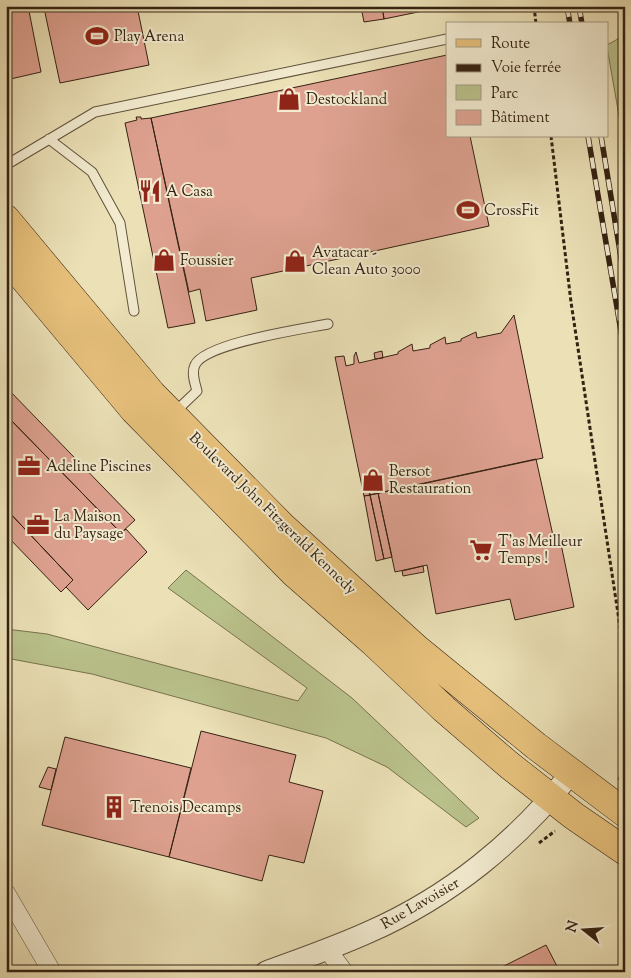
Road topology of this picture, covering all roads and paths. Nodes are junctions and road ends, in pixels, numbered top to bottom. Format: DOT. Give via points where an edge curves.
graph roads {
  1 [pos="534,6"];
  2 [pos="536,22"];
  3 [pos="446,39"];
  4 [pos="550,138"];
  5 [pos="49,139"];
  6 [pos="6,165"];
  7 [pos="6,219"];
  8 [pos="6,257"];
  9 [pos="134,310"];
  10 [pos="328,324"];
  11 [pos="172,414"];
  12 [pos="625,660"];
  13 [pos="572,773"];
  14 [pos="552,798"];
  15 [pos="625,813"];
  16 [pos="625,851"];
  17 [pos="6,894"];
  18 [pos="327,949"];
  19 [pos="52,972"];
  20 [pos="266,972"];
  21 [pos="344,972"];
  1 -- 2 [label="path"];
  3 -- 5 [label="lane" via="94,112"];
  4 -- 12 [label="path" via="571,302"];
  5 -- 6 [label="lane"];
  5 -- 9 [label="lane" via="92,172 120,223"];
  7 -- 11 [label="main road, Boulevard John Fitzgerald Kennedy"];
  8 -- 14 [label="main road, Boulevard John Fitzgerald Kennedy" via="134,410 294,573 508,765"];
  10 -- 11 [label="lane" via="227,345 205,355 195,364 193,372 197,391"];
  11 -- 13 [label="main road, Boulevard John Fitzgerald Kennedy" via="317,559 416,648"];
  13 -- 14 [label="street"];
  13 -- 15 [label="main road, Boulevard John Fitzgerald Kennedy"];
  14 -- 16 [label="main road, Boulevard John Fitzgerald Kennedy"];
  14 -- 18 [label="street, Rue Lavoisier" via="491,858 453,885 370,932"];
  17 -- 19 [label="street"];
  18 -- 20 [label="street, Rue Lavoisier"];
  18 -- 21 [label="street"];
}
